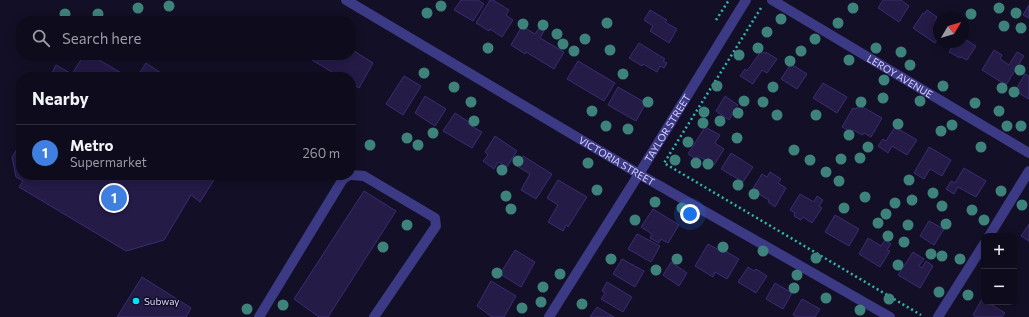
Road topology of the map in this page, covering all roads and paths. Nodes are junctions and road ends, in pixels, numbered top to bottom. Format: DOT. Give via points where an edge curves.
graph roads {
  1 [pos="346,0"];
  2 [pos="729,0"];
  3 [pos="746,0"];
  4 [pos="772,0"];
  5 [pos="761,8"];
  6 [pos="716,20"];
  7 [pos="1029,153"];
  8 [pos="1029,171"];
  9 [pos="639,174"];
  10 [pos="356,175"];
  11 [pos="342,180"];
  12 [pos="991,233"];
  13 [pos="981,249"];
  14 [pos="921,315"];
  15 [pos="261,316"];
  16 [pos="374,317"];
  17 [pos="549,317"];
  18 [pos="890,317"];
  19 [pos="938,317"];
  1 -- 9 [label="street, VICTORIA STREET"];
  2 -- 6 [label="path"];
  3 -- 9 [label="street, TAYLOR STREET"];
  4 -- 7 [label="street, LEROY AVENUE"];
  5 -- 14 [label="path" via="664,163"];
  8 -- 12 [label="street"];
  9 -- 17 [label="street, TAYLOR STREET"];
  9 -- 18 [label="street, VICTORIA STREET"];
  10 -- 16 [label="street" via="364,176 435,218 436,226"];
  11 -- 15 [label="street"];
  13 -- 19 [label="street"];
}
